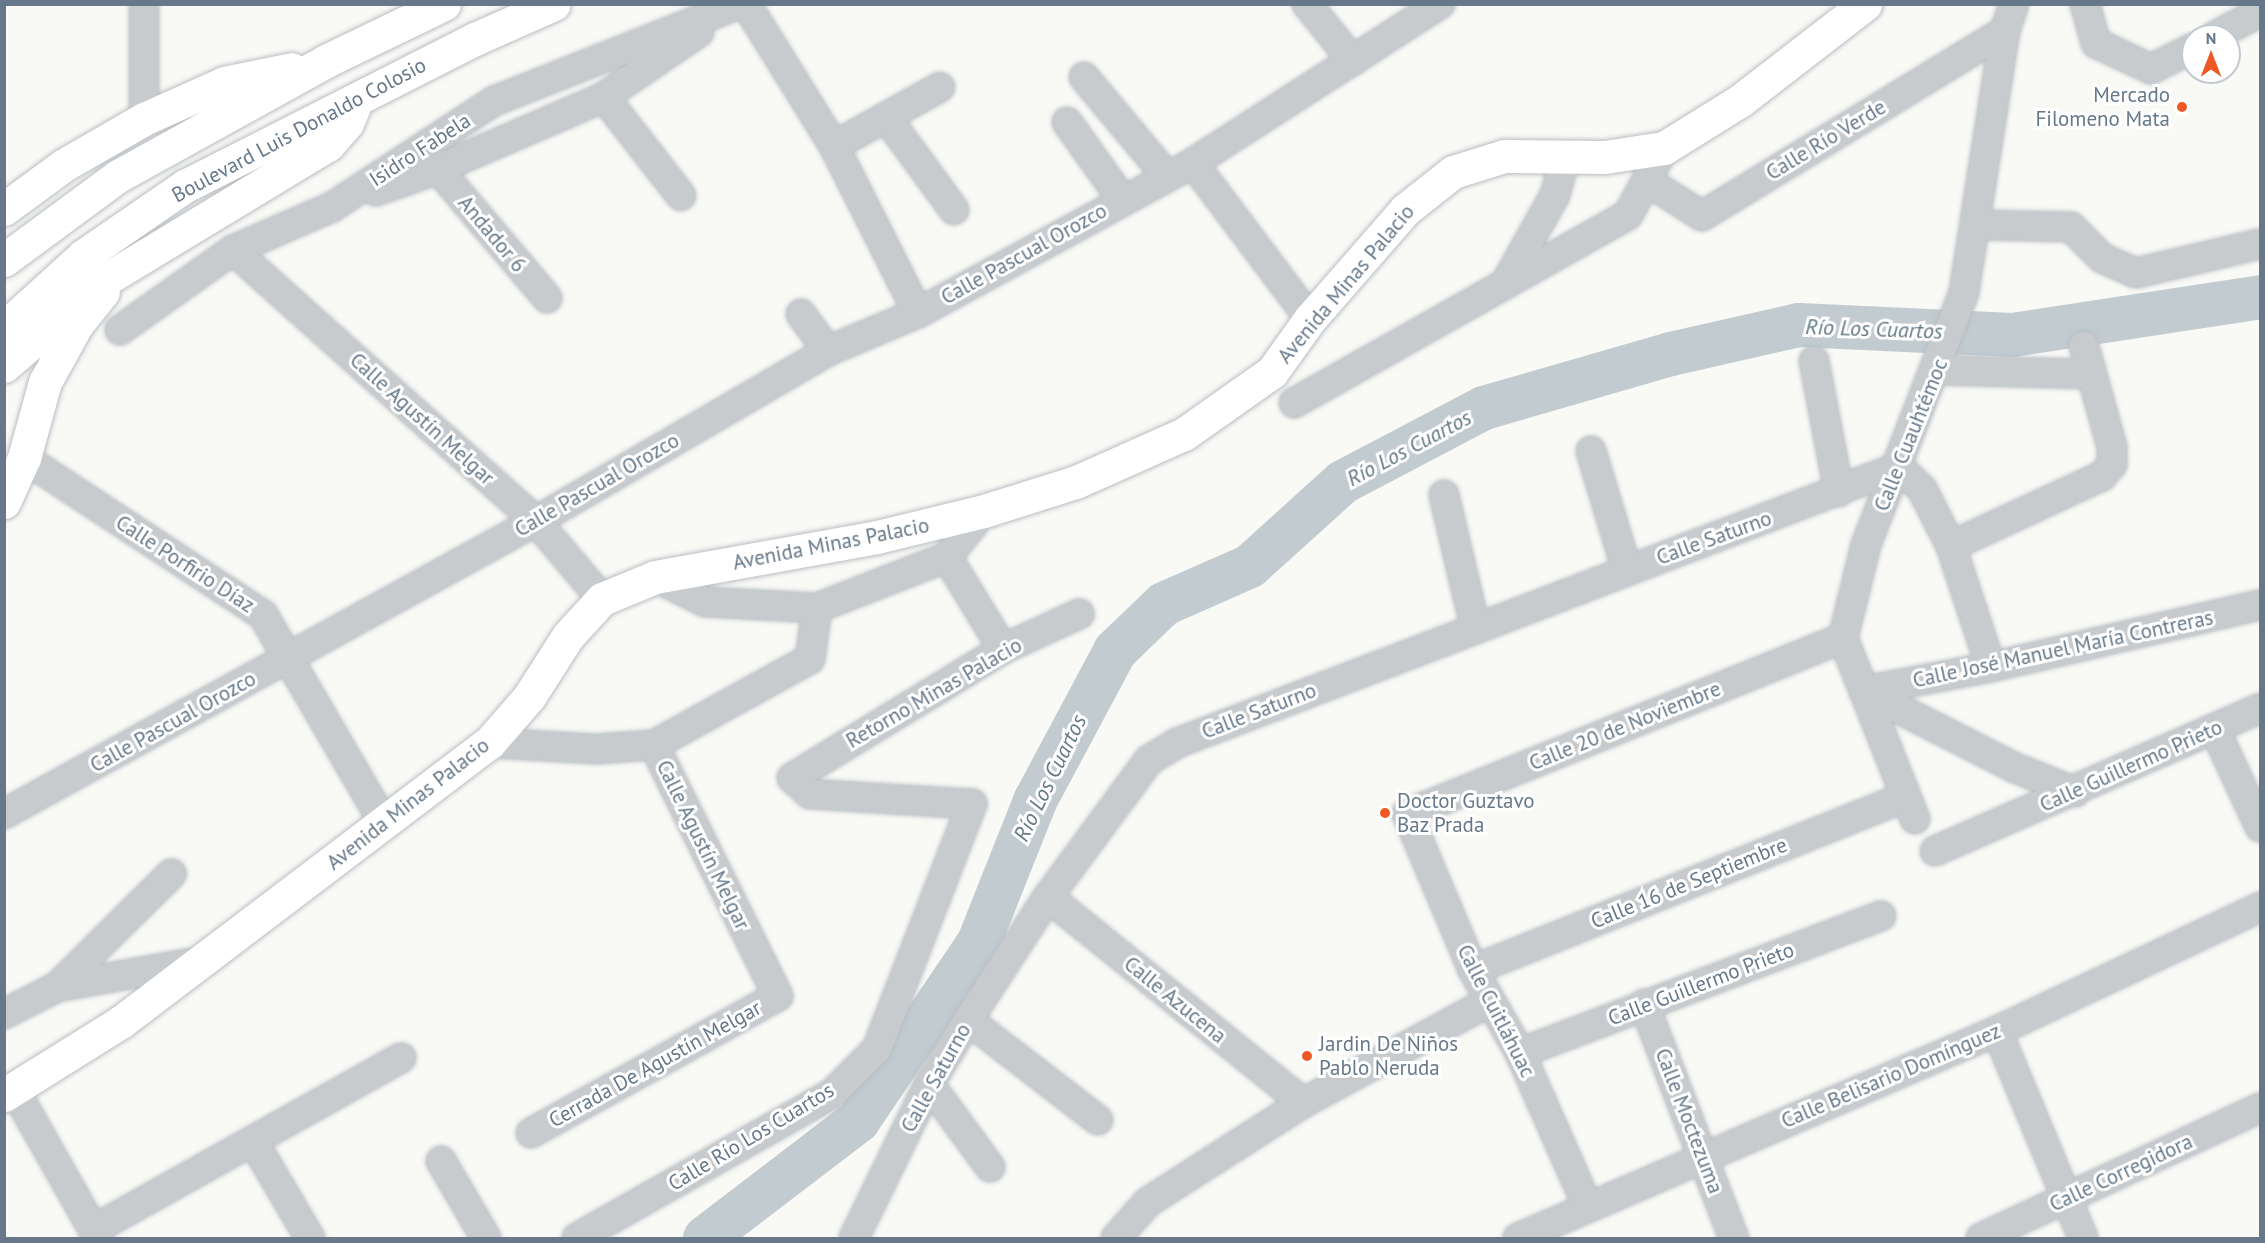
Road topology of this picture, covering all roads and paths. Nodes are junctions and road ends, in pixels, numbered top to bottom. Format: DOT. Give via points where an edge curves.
graph roads {
  1 [pos="144,4"];
  2 [pos="444,4"];
  3 [pos="554,4"];
  4 [pos="740,4"];
  5 [pos="746,4"];
  6 [pos="1307,4"];
  7 [pos="1440,4"];
  8 [pos="1865,4"];
  9 [pos="2013,4"];
  10 [pos="2085,4"];
  11 [pos="2260,12"];
  12 [pos="2238,24"];
  13 [pos="2005,31"];
  14 [pos="2181,54"];
  15 [pos="326,61"];
  16 [pos="1353,61"];
  17 [pos="1084,77"];
  18 [pos="940,87"];
  19 [pos="604,97"];
  20 [pos="357,99"];
  21 [pos="886,117"];
  22 [pos="144,119"];
  23 [pos="1068,122"];
  24 [pos="834,146"];
  25 [pos="1664,148"];
  26 [pos="1565,158"];
  27 [pos="1193,163"];
  28 [pos="438,170"];
  29 [pos="1166,175"];
  30 [pos="1647,182"];
  31 [pos="681,196"];
  32 [pos="1122,199"];
  33 [pos="332,207"];
  34 [pos="4,209"];
  35 [pos="954,210"];
  36 [pos="1977,225"];
  37 [pos="2260,244"];
  38 [pos="233,249"];
  39 [pos="4,260"];
  40 [pos="120,272"];
  41 [pos="1505,284"];
  42 [pos="547,298"];
  43 [pos="918,313"];
  44 [pos="801,314"];
  45 [pos="1310,319"];
  46 [pos="4,328"];
  47 [pos="120,330"];
  48 [pos="828,351"];
  49 [pos="1940,360"];
  50 [pos="1814,361"];
  51 [pos="4,366"];
  52 [pos="4,378"];
  53 [pos="45,382"];
  54 [pos="1294,403"];
  55 [pos="1591,451"];
  56 [pos="24,458"];
  57 [pos="1899,467"];
  58 [pos="1839,492"];
  59 [pos="1444,495"];
  60 [pos="4,502"];
  61 [pos="984,511"];
  62 [pos="536,521"];
  63 [pos="1951,546"];
  64 [pos="947,557"];
  65 [pos="1627,570"];
  66 [pos="655,577"];
  67 [pos="602,599"];
  68 [pos="2260,605"];
  69 [pos="817,609"];
  70 [pos="1079,614"];
  71 [pos="1475,627"];
  72 [pos="1843,638"];
  73 [pos="1003,649"];
  74 [pos="289,659"];
  75 [pos="1991,667"];
  76 [pos="1864,690"];
  77 [pos="2260,708"];
  78 [pos="2215,730"];
  79 [pos="489,743"];
  80 [pos="654,745"];
  81 [pos="2075,792"];
  82 [pos="972,804"];
  83 [pos="4,814"];
  84 [pos="1407,814"];
  85 [pos="385,825"];
  86 [pos="2260,826"];
  87 [pos="1935,851"];
  88 [pos="171,874"];
  89 [pos="1048,897"];
  90 [pos="2260,907"];
  91 [pos="1881,916"];
  92 [pos="205,960"];
  93 [pos="1473,970"];
  94 [pos="57,987"];
  95 [pos="778,996"];
  96 [pos="1490,1001"];
  97 [pos="1644,1004"];
  98 [pos="4,1014"];
  99 [pos="968,1020"];
  100 [pos="1997,1031"];
  101 [pos="1520,1053"];
  102 [pos="401,1058"];
  103 [pos="929,1083"];
  104 [pos="9,1092"];
  105 [pos="1303,1103"];
  106 [pos="2260,1108"];
  107 [pos="1098,1120"];
  108 [pos="531,1133"];
  109 [pos="253,1141"];
  110 [pos="1703,1158"];
  111 [pos="441,1161"];
  112 [pos="990,1167"];
  113 [pos="2067,1199"];
  114 [pos="1588,1207"];
  115 [pos="96,1234"];
  116 [pos="310,1239"];
  117 [pos="486,1239"];
  118 [pos="577,1239"];
  119 [pos="854,1239"];
  120 [pos="1116,1239"];
  121 [pos="1518,1239"];
  122 [pos="1734,1239"];
  123 [pos="1981,1239"];
  124 [pos="2083,1239"];
  1 -- 22 [label="street"];
  2 -- 15 [label="main road"];
  3 -- 20 [label="main road, Boulevard Luis Donaldo Colosio"];
  4 -- 19 [label="street"];
  4 -- 33 [label="street, Isidro Fabela" via="494,101"];
  5 -- 24 [label="street"];
  6 -- 16 [label="street"];
  7 -- 16 [label="street, Calle Pascual Orozco"];
  8 -- 25 [label="main road, Avenida Minas Palacio" via="1741,100"];
  9 -- 13 [label="street, Calle Cuauhtémoc"];
  10 -- 14 [label="street" via="2096,43 2151,69"];
  11 -- 12 [label="street"];
  13 -- 30 [label="street, Calle Río Verde" via="1702,216"];
  13 -- 36 [label="street, Calle Cuauhtémoc"];
  15 -- 22 [label="main road" via="224,83"];
  15 -- 39 [label="main road" via="118,176"];
  16 -- 27 [label="street, Calle Pascual Orozco"];
  17 -- 29 [label="street"];
  18 -- 21 [label="street"];
  19 -- 28 [label="street"];
  19 -- 31 [label="street"];
  20 -- 40 [label="main road" via="347,123 328,145"];
  20 -- 46 [label="main road, Boulevard Luis Donaldo Colosio" via="185,186 83,256"];
  21 -- 24 [label="street"];
  21 -- 35 [label="street"];
  22 -- 34 [label="main road" via="64,165"];
  23 -- 32 [label="street"];
  24 -- 43 [label="street"];
  25 -- 26 [label="main road, Avenida Minas Palacio" via="1605,157"];
  25 -- 30 [label="street"];
  26 -- 41 [label="street" via="1555,195"];
  26 -- 45 [label="main road, Avenida Minas Palacio" via="1504,156 1453,172 1405,210"];
  27 -- 29 [label="street, Calle Pascual Orozco"];
  27 -- 45 [label="street"];
  28 -- 33 [label="street"];
  28 -- 42 [label="street, Andador 6"];
  29 -- 32 [label="street, Calle Pascual Orozco"];
  30 -- 41 [label="street" via="1628,215"];
  32 -- 43 [label="street, Calle Pascual Orozco"];
  33 -- 38 [label="street, Isidro Fabela"];
  36 -- 37 [label="street" via="2071,227 2102,258 2136,273"];
  36 -- 49 [label="street, Calle Cuauhtémoc" via="1964,292"];
  38 -- 47 [label="street, Isidro Fabela"];
  38 -- 62 [label="street, Calle Agustín Melgar"];
  40 -- 51 [label="main road" via="102,281"];
  40 -- 53 [label="main road" via="77,324"];
  41 -- 54 [label="street"];
  43 -- 48 [label="street, Calle Pascual Orozco"];
  44 -- 48 [label="street"];
  45 -- 61 [label="main road, Avenida Minas Palacio" via="1272,372 1184,434 1076,482"];
  48 -- 62 [label="street, Calle Pascual Orozco"];
  49 -- 57 [label="street, Calle Cuauhtémoc"];
  49 -- 63 [label="street" via="2087,360 2112,447 2112,464 2102,476"];
  50 -- 58 [label="street"];
  52 -- 53 [label="main road" via="21,374"];
  53 -- 56 [label="main road"];
  55 -- 65 [label="street"];
  56 -- 60 [label="main road"];
  56 -- 74 [label="street, Calle Porfirio Díaz" via="263,615"];
  57 -- 58 [label="street, Calle Saturno"];
  57 -- 63 [label="street" via="1922,489"];
  57 -- 72 [label="street, Calle Cuauhtémoc" via="1866,545"];
  58 -- 65 [label="street, Calle Saturno"];
  59 -- 71 [label="street"];
  61 -- 64 [label="street, Avenida Minas Palacio"];
  61 -- 66 [label="main road, Avenida Minas Palacio" via="877,537"];
  62 -- 67 [label="street, Calle Agustín Melgar"];
  62 -- 74 [label="street, Calle Pascual Orozco"];
  63 -- 75 [label="street"];
  64 -- 69 [label="street, Avenida Minas Palacio"];
  64 -- 73 [label="street"];
  65 -- 71 [label="street, Calle Saturno"];
  66 -- 67 [label="main road, Avenida Minas Palacio"];
  66 -- 69 [label="street" via="705,602"];
  67 -- 79 [label="main road, Avenida Minas Palacio" via="568,636 529,697"];
  68 -- 75 [label="street, Calle José Manuel María Contreras"];
  69 -- 80 [label="street" via="810,658"];
  70 -- 73 [label="street, Retorno Minas Palacio"];
  71 -- 89 [label="street, Calle Saturno" via="1177,743 1158,754 1149,760"];
  72 -- 76 [label="street"];
  72 -- 84 [label="street, Calle 20 de Noviembre"];
  73 -- 82 [label="street, Retorno Minas Palacio" via="792,778 810,794"];
  74 -- 83 [label="street, Calle Pascual Orozco"];
  74 -- 85 [label="street, Calle Porfirio Díaz"];
  75 -- 76 [label="street, Calle José Manuel María Contreras"];
  76 -- 81 [label="street" via="2013,767"];
  76 -- 93 [label="street, Calle 16 de Septiembre" via="1910,808"];
  77 -- 78 [label="street, Calle Guillermo Prieto"];
  78 -- 81 [label="street, Calle Guillermo Prieto"];
  78 -- 86 [label="street"];
  79 -- 80 [label="street, Calle Agustín Melgar" via="596,749"];
  79 -- 85 [label="main road, Avenida Minas Palacio"];
  80 -- 95 [label="street, Calle Agustín Melgar"];
  81 -- 87 [label="street, Calle Guillermo Prieto"];
  82 -- 118 [label="street, Calle Río Los Cuartos" via="877,1049 832,1094"];
  84 -- 93 [label="street, Calle Cuitláhuac"];
  85 -- 92 [label="main road, Avenida Minas Palacio"];
  88 -- 94 [label="street"];
  89 -- 99 [label="street, Calle Saturno"];
  89 -- 105 [label="street, Calle Azucena"];
  90 -- 100 [label="street, Calle Belisario Domínguez"];
  91 -- 97 [label="street, Calle Guillermo Prieto"];
  92 -- 94 [label="street"];
  92 -- 104 [label="main road, Avenida Minas Palacio" via="122,1022"];
  93 -- 96 [label="street, Calle Cuitláhuac"];
  94 -- 98 [label="street"];
  95 -- 108 [label="street, Cerrada De Agustín Melgar"];
  96 -- 101 [label="street, Calle Cuitláhuac"];
  96 -- 105 [label="street"];
  97 -- 101 [label="street, Calle Guillermo Prieto"];
  97 -- 110 [label="street, Calle Moctezuma"];
  99 -- 103 [label="street, Calle Saturno"];
  99 -- 107 [label="street"];
  100 -- 110 [label="street, Calle Belisario Domínguez"];
  100 -- 113 [label="street"];
  101 -- 114 [label="street, Calle Cuitláhuac"];
  102 -- 109 [label="street"];
  103 -- 112 [label="street"];
  103 -- 119 [label="street, Calle Saturno"];
  104 -- 115 [label="street"];
  105 -- 120 [label="street" via="1148,1202"];
  106 -- 113 [label="street, Calle Corregidora"];
  109 -- 115 [label="street"];
  109 -- 116 [label="street"];
  110 -- 114 [label="street, Calle Belisario Domínguez"];
  110 -- 122 [label="street, Calle Moctezuma"];
  111 -- 117 [label="street"];
  113 -- 123 [label="street, Calle Corregidora"];
  113 -- 124 [label="street"];
  114 -- 121 [label="street, Calle Belisario Domínguez"];
}
